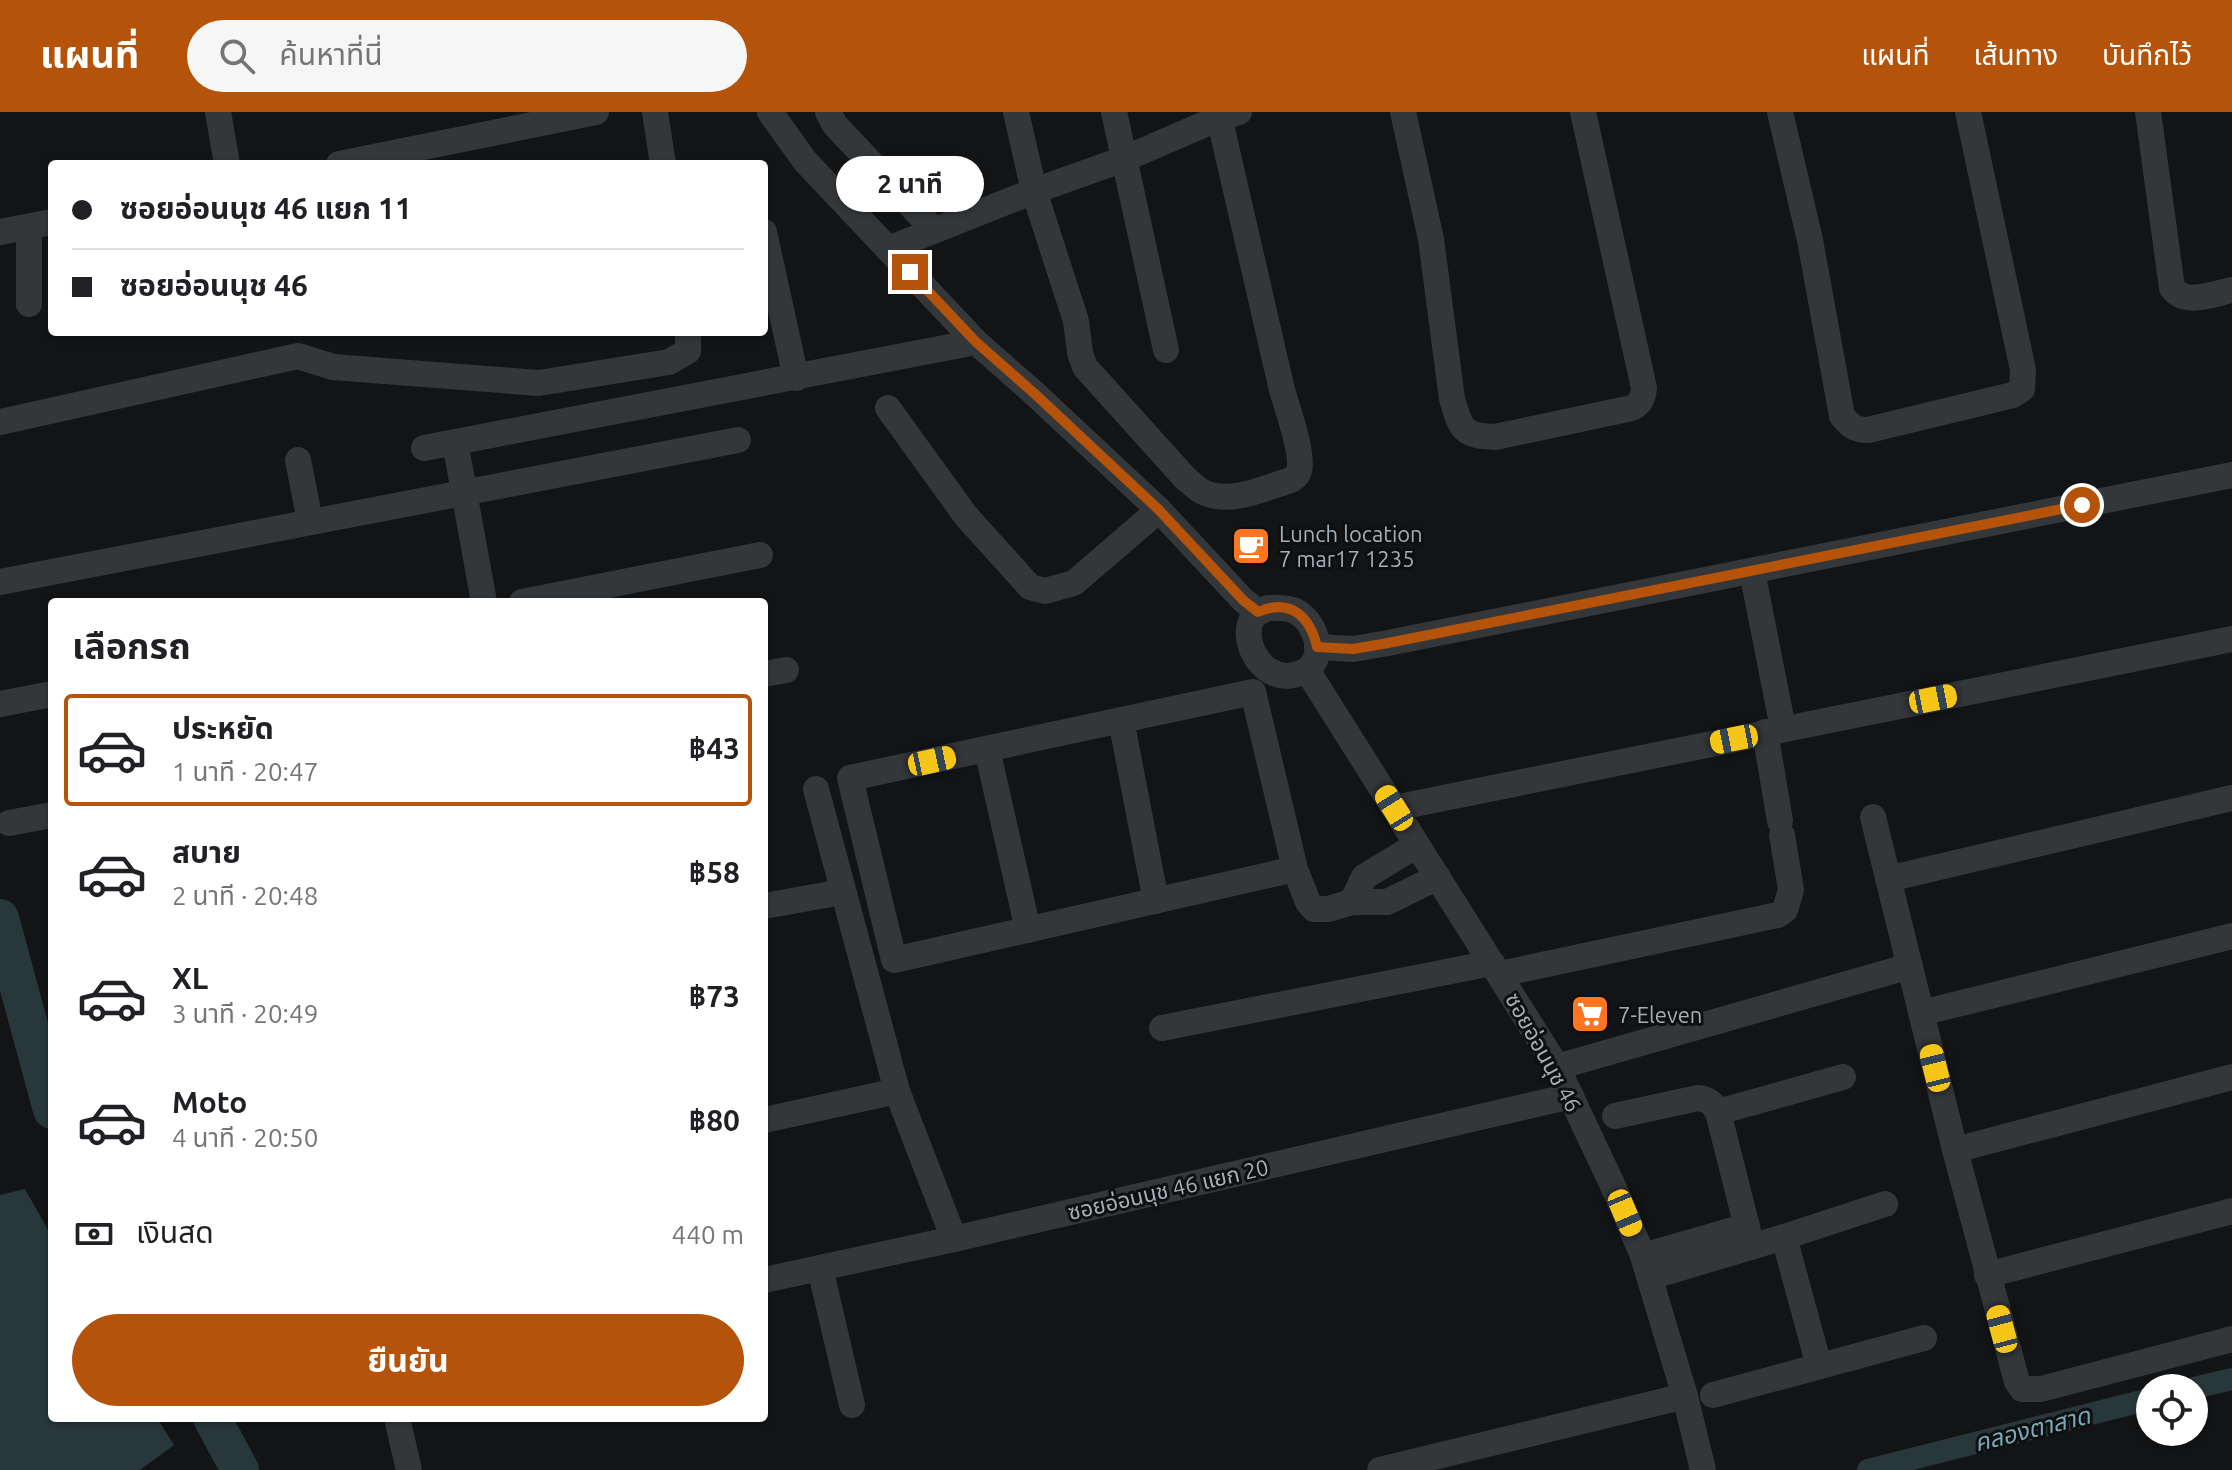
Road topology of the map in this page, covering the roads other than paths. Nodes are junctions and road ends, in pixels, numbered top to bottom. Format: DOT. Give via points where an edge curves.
graph roads {
  1 [pos="218,112"];
  2 [pos="596,112"];
  3 [pos="655,112"];
  4 [pos="770,112"];
  5 [pos="828,112"];
  6 [pos="1016,112"];
  7 [pos="1114,112"];
  8 [pos="1403,112"];
  9 [pos="1583,112"];
  10 [pos="1780,112"];
  11 [pos="1968,112"];
  12 [pos="2148,112"];
  13 [pos="1226,114"];
  14 [pos="1124,159"];
  15 [pos="226,160"];
  16 [pos="359,160"];
  17 [pos="662,160"];
  18 [pos="1034,191"];
  19 [pos="41,224"];
  20 [pos="934,230"];
  21 [pos="0,232"];
  22 [pos="888,249"];
  23 [pos="768,250"];
  24 [pos="2232,290"];
  25 [pos="29,304"];
  26 [pos="688,336"];
  27 [pos="976,342"];
  28 [pos="1166,350"];
  29 [pos="796,378"];
  30 [pos="888,408"];
  31 [pos="0,422"];
  32 [pos="738,440"];
  33 [pos="455,442"];
  34 [pos="424,448"];
  35 [pos="298,460"];
  36 [pos="2232,475"];
  37 [pos="465,491"];
  38 [pos="1159,510"];
  39 [pos="310,521"];
  40 [pos="760,555"];
  41 [pos="1752,571"];
  42 [pos="0,582"];
  43 [pos="483,598"];
  44 [pos="542,598"];
  45 [pos="1258,612"];
  46 [pos="2232,639"];
  47 [pos="1312,659"];
  48 [pos="48,695"];
  49 [pos="0,704"];
  50 [pos="1121,720"];
  51 [pos="1774,730"];
  52 [pos="987,749"];
  53 [pos="816,789"];
  54 [pos="2232,798"];
  55 [pos="1394,808"];
  56 [pos="48,816"];
  57 [pos="1873,817"];
  58 [pos="9,823"];
  59 [pos="1417,845"];
  60 [pos="1295,869"];
  61 [pos="1438,877"];
  62 [pos="1888,879"];
  63 [pos="842,892"];
  64 [pos="1156,901"];
  65 [pos="1352,902"];
  66 [pos="768,905"];
  67 [pos="1028,930"];
  68 [pos="2232,936"];
  69 [pos="1910,966"];
  70 [pos="1496,968"];
  71 [pos="1921,1013"];
  72 [pos="1162,1028"];
  73 [pos="1557,1067"];
  74 [pos="1843,1077"];
  75 [pos="2232,1077"];
  76 [pos="897,1091"];
  77 [pos="1571,1096"];
  78 [pos="1718,1112"];
  79 [pos="1615,1116"];
  80 [pos="768,1119"];
  81 [pos="1955,1150"];
  82 [pos="1885,1204"];
  83 [pos="2232,1211"];
  84 [pos="1750,1236"];
  85 [pos="1784,1237"];
  86 [pos="954,1239"];
  87 [pos="1646,1267"];
  88 [pos="820,1268"];
  89 [pos="1987,1275"];
  90 [pos="768,1279"];
  91 [pos="1924,1338"];
  92 [pos="2232,1339"];
  93 [pos="1819,1366"];
  94 [pos="1713,1395"];
  95 [pos="1685,1396"];
  96 [pos="852,1405"];
  97 [pos="398,1422"];
  98 [pos="1702,1468"];
  99 [pos="409,1470"];
  100 [pos="1380,1470"];
  1 -- 15 [label="street"];
  2 -- 16 [label="street"];
  3 -- 17 [label="street"];
  4 -- 22 [label="street" via="805,161"];
  5 -- 20 [label="street"];
  6 -- 18 [label="street"];
  7 -- 14 [label="street"];
  8 -- 9 [label="street" via="1431,239 1459,424 1468,433 1495,437 1632,408 1643,398"];
  10 -- 11 [label="street" via="1842,416 1857,430 1868,430 2022,389 2023,370"];
  12 -- 24 [label="street" via="2172,288 2188,298"];
  13 -- 14 [label="street"];
  13 -- 18 [label="street" via="1300,459 1301,468 1291,480 1237,496 1201,491 1085,367 1076,321"];
  14 -- 18 [label="street"];
  14 -- 28 [label="street"];
  18 -- 20 [label="street"];
  19 -- 21 [label="street"];
  19 -- 25 [label="street"];
  20 -- 22 [label="street"];
  22 -- 27 [label="street"];
  23 -- 29 [label="street"];
  26 -- 31 [label="street" via="688,351 669,362 539,383 333,367 298,356"];
  27 -- 29 [label="street"];
  27 -- 38 [label="street"];
  29 -- 33 [label="street"];
  30 -- 38 [label="street" via="966,516 1030,587 1045,591 1074,583"];
  32 -- 37 [label="street"];
  33 -- 34 [label="street"];
  33 -- 37 [label="street"];
  35 -- 39 [label="street"];
  36 -- 41 [label="street"];
  37 -- 39 [label="street"];
  37 -- 43 [label="street"];
  38 -- 45 [label="street"];
  39 -- 42 [label="street"];
  40 -- 44 [label="street"];
  41 -- 47 [label="street"];
  41 -- 51 [label="street"];
  45 -- 47 [label="street" via="1278,608 1303,616 1311,626"];
  45 -- 47 [label="street" via="1250,622 1250,638 1261,666 1288,677"];
  46 -- 51 [label="street"];
  47 -- 55 [label="street, ซอยอ่อนนุช 46"];
  48 -- 49 [label="street"];
  50 -- 52 [label="street"];
  50 -- 60 [label="street" via="1253,692"];
  50 -- 64 [label="street"];
  51 -- 55 [label="street"];
  51 -- 70 [label="street" via="1791,890 1785,910"];
  52 -- 67 [label="street"];
  52 -- 67 [label="street" via="850,778 894,960"];
  53 -- 63 [label="street"];
  54 -- 62 [label="street"];
  55 -- 59 [label="street, ซอยอ่อนนุช 46"];
  56 -- 58 [label="street"];
  57 -- 62 [label="street"];
  59 -- 61 [label="street, ซอยอ่อนนุช 46"];
  59 -- 65 [label="street" via="1364,877"];
  60 -- 64 [label="street"];
  60 -- 65 [label="street" via="1314,909"];
  61 -- 65 [label="street" via="1387,902"];
  61 -- 70 [label="street, ซอยอ่อนนุช 46"];
  62 -- 69 [label="street"];
  63 -- 66 [label="street"];
  63 -- 76 [label="street"];
  64 -- 67 [label="street"];
  68 -- 71 [label="street"];
  69 -- 71 [label="street"];
  69 -- 73 [label="street"];
  70 -- 72 [label="street"];
  70 -- 73 [label="street, ซอยอ่อนนุช 46"];
  71 -- 81 [label="street"];
  73 -- 77 [label="street, ซอยอ่อนนุช 46"];
  74 -- 78 [label="street"];
  75 -- 81 [label="street"];
  76 -- 80 [label="street"];
  76 -- 86 [label="street"];
  77 -- 86 [label="street, ซอยอ่อนนุช 46 แยก 20"];
  77 -- 87 [label="street, ซอยอ่อนนุช 46"];
  78 -- 79 [label="street" via="1713,1103 1698,1098"];
  78 -- 84 [label="street"];
  81 -- 89 [label="street"];
  82 -- 85 [label="street"];
  83 -- 89 [label="street"];
  84 -- 85 [label="street"];
  84 -- 87 [label="street"];
  85 -- 93 [label="street"];
  86 -- 88 [label="street, ซอยอ่อนนุช 46 แยก 20"];
  87 -- 95 [label="street, ซอยอ่อนนุช 46"];
  88 -- 90 [label="street, ซอยอ่อนนุช 46 แยก 20"];
  88 -- 96 [label="street"];
  89 -- 92 [label="street" via="2022,1389 2041,1389"];
  91 -- 93 [label="street"];
  93 -- 94 [label="street"];
  95 -- 98 [label="street, ซอยอ่อนนุช 46"];
  95 -- 100 [label="street"];
  97 -- 99 [label="street"];
}
